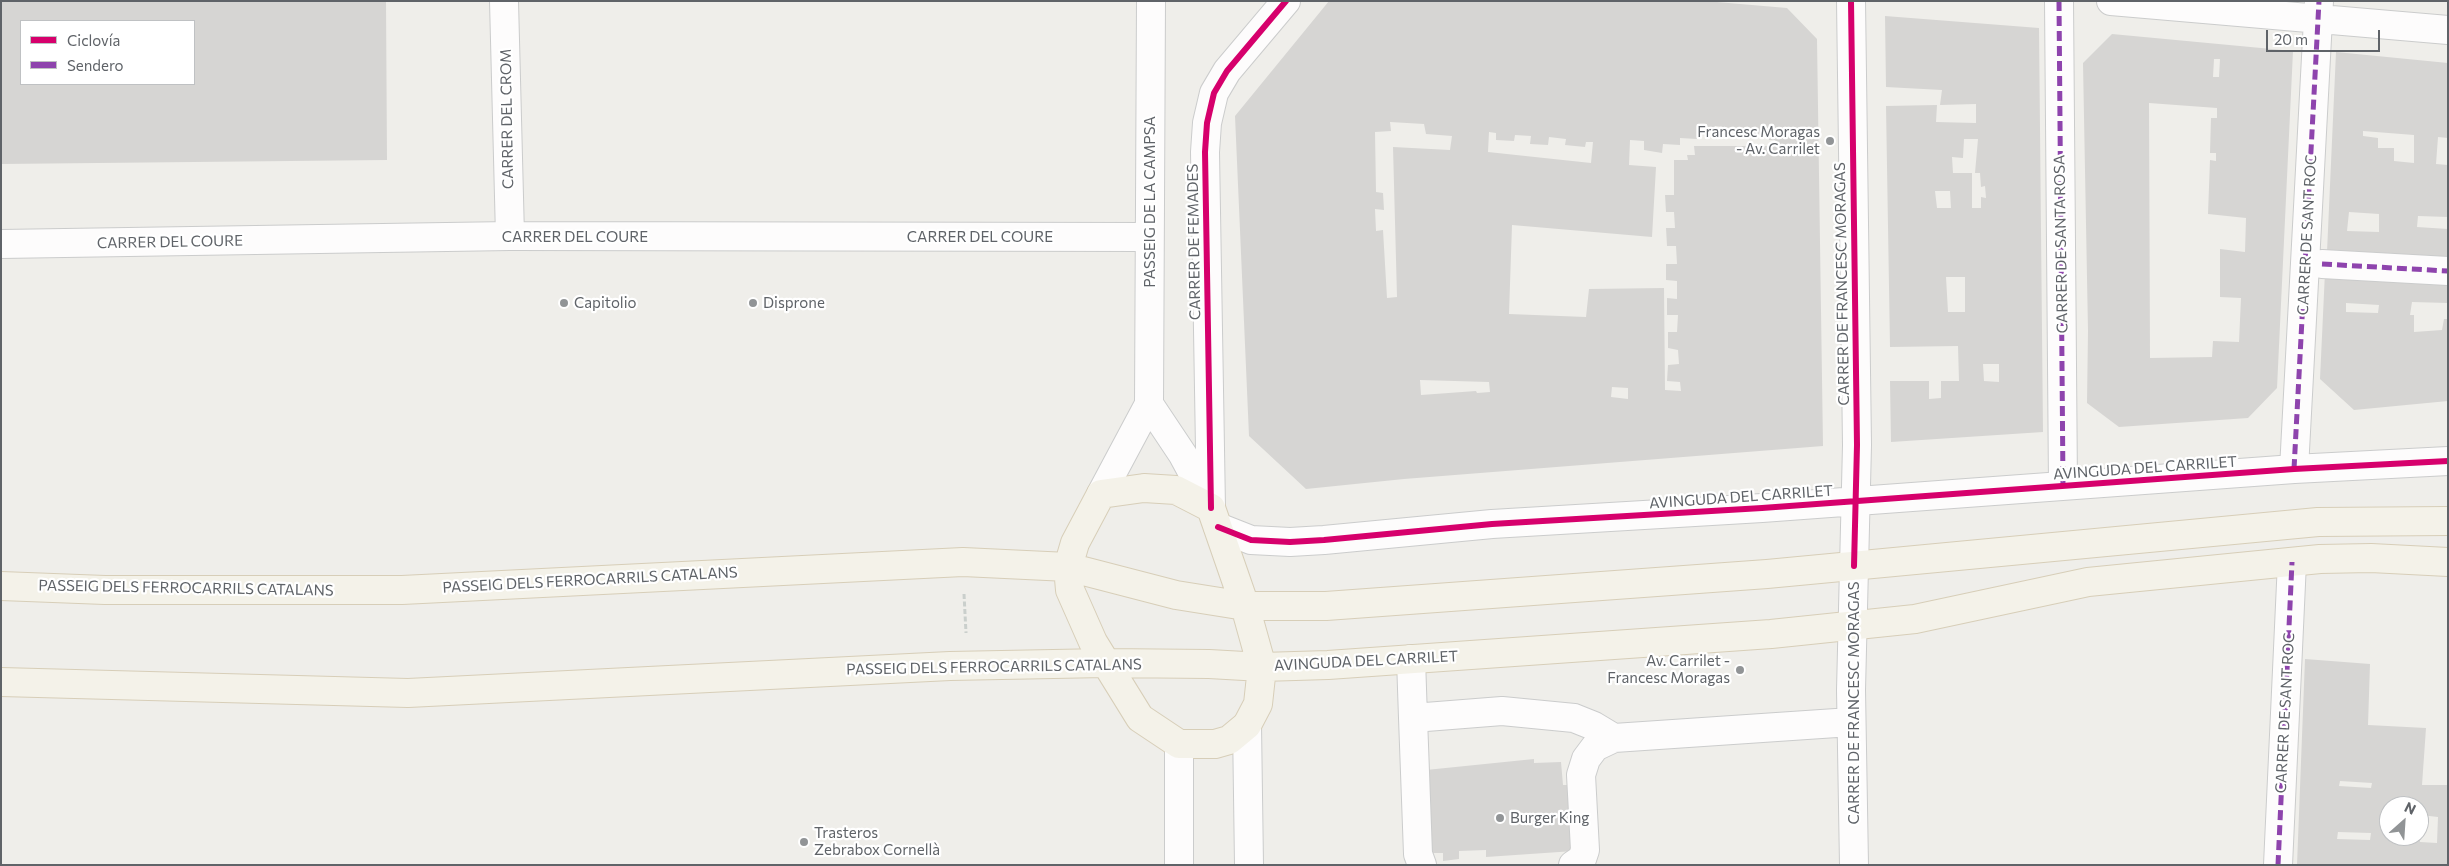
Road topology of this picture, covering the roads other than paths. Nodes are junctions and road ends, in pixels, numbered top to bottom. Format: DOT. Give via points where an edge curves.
graph roads {
  1 [pos="504,1"];
  2 [pos="1151,1"];
  3 [pos="1286,1"];
  4 [pos="1851,1"];
  5 [pos="2059,1"];
  6 [pos="2111,1"];
  7 [pos="2318,10"];
  8 [pos="2448,30"];
  9 [pos="510,236"];
  10 [pos="1149,236"];
  11 [pos="1,244"];
  12 [pos="2322,264"];
  13 [pos="2448,272"];
  14 [pos="1149,404"];
  15 [pos="2448,461"];
  16 [pos="2294,469"];
  17 [pos="2063,486"];
  18 [pos="1101,494"];
  19 [pos="1855,502"];
  20 [pos="1215,518"];
  21 [pos="2448,521"];
  22 [pos="2292,562"];
  23 [pos="2448,562"];
  24 [pos="1854,566"];
  25 [pos="1068,567"];
  26 [pos="1,586"];
  27 [pos="1245,606"];
  28 [pos="1854,625"];
  29 [pos="1411,659"];
  30 [pos="1105,663"];
  31 [pos="1177,664"];
  32 [pos="1262,668"];
  33 [pos="1,682"];
  34 [pos="1413,718"];
  35 [pos="1851,722"];
  36 [pos="1247,725"];
  37 [pos="1614,738"];
  38 [pos="1179,744"];
  39 [pos="1179,865"];
  40 [pos="1249,865"];
  41 [pos="1422,865"];
  42 [pos="1573,865"];
  43 [pos="1854,865"];
  44 [pos="2278,865"];
  1 -- 9 [label="street, CARRER DEL CROM"];
  2 -- 10 [label="street, PASSEIG DE LA CAMPSA"];
  3 -- 20 [label="street, CARRER DE FEMADES" via="1227,71 1214,93 1207,123 1205,152"];
  4 -- 19 [label="street, CARRER DE FRANCESC MORAGAS"];
  5 -- 17 [label="street, CARRER DE SANTA ROSA"];
  6 -- 7 [label="street"];
  7 -- 8 [label="street"];
  7 -- 16 [label="street, CARRER DE SANT ROC"];
  9 -- 10 [label="street, CARRER DEL COURE"];
  9 -- 11 [label="street, CARRER DEL COURE"];
  10 -- 14 [label="street, PASSEIG DE LA CAMPSA"];
  12 -- 13 [label="street"];
  14 -- 18 [label="street"];
  14 -- 20 [label="street" via="1183,455"];
  15 -- 16 [label="street, AVINGUDA DEL CARRILET"];
  16 -- 17 [label="street, AVINGUDA DEL CARRILET"];
  17 -- 19 [label="street, AVINGUDA DEL CARRILET"];
  18 -- 20 [label="main road" via="1144,488 1176,490"];
  18 -- 25 [label="main road"];
  19 -- 20 [label="street, AVINGUDA DEL CARRILET" via="1492,524 1290,542 1251,540"];
  19 -- 24 [label="street, CARRER DE FRANCESC MORAGAS"];
  20 -- 27 [label="main road"];
  21 -- 24 [label="main road" via="2318,522"];
  22 -- 23 [label="main road, AVINGUDA DEL CARRILET" via="2371,558"];
  22 -- 28 [label="main road, AVINGUDA DEL CARRILET" via="2088,582 1915,619"];
  22 -- 44 [label="street, CARRER DE SANT ROC"];
  24 -- 27 [label="main road" via="1326,606"];
  24 -- 28 [label="street, CARRER DE FRANCESC MORAGAS"];
  25 -- 26 [label="main road, PASSEIG DELS FERROCARRILS CATALANS" via="963,562 402,590 105,590"];
  25 -- 27 [label="main road, PASSEIG DELS FERROCARRILS CATALANS" via="1176,595"];
  25 -- 30 [label="main road" via="1073,598"];
  27 -- 32 [label="main road"];
  28 -- 29 [label="main road, AVINGUDA DEL CARRILET" via="1771,634"];
  28 -- 35 [label="street, CARRER DE FRANCESC MORAGAS"];
  29 -- 32 [label="main road, AVINGUDA DEL CARRILET"];
  29 -- 34 [label="street"];
  30 -- 31 [label="main road, PASSEIG DELS FERROCARRILS CATALANS"];
  30 -- 33 [label="main road, PASSEIG DELS FERROCARRILS CATALANS" via="940,666 408,693"];
  30 -- 38 [label="main road" via="1140,718"];
  31 -- 32 [label="main road, AVINGUDA DEL CARRILET"];
  32 -- 36 [label="main road" via="1258,704"];
  34 -- 37 [label="street" via="1502,712 1574,718"];
  34 -- 41 [label="street" via="1418,854"];
  35 -- 37 [label="street"];
  35 -- 43 [label="street, CARRER DE FRANCESC MORAGAS"];
  36 -- 38 [label="main road" via="1229,740 1215,744"];
  36 -- 40 [label="street"];
  37 -- 42 [label="street" via="1595,747 1583,767 1585,850 1582,859"];
  38 -- 39 [label="street"];
}
